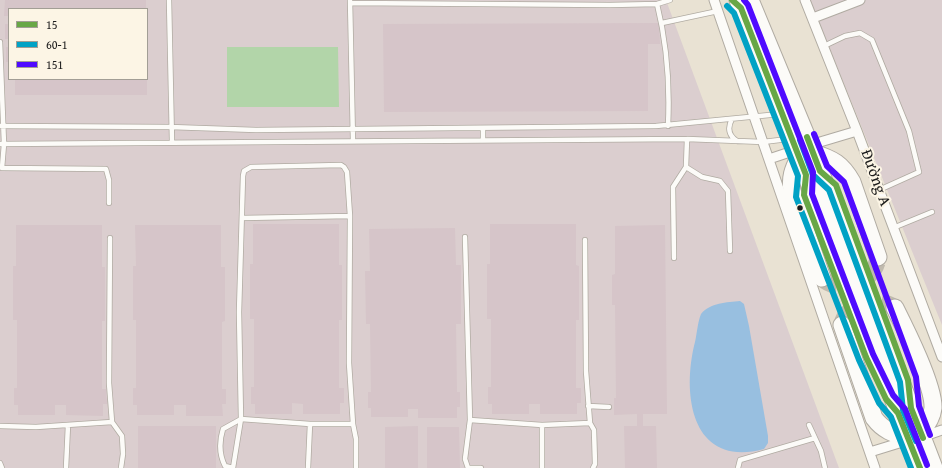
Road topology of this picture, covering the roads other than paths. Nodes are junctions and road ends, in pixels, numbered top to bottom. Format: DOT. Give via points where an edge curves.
graph roads {
  1 [pos="169,0"];
  2 [pos="670,0"];
  3 [pos="714,0"];
  4 [pos="760,0"];
  5 [pos="805,0"];
  6 [pos="860,0"];
  7 [pos="476,1"];
  8 [pos="350,2"];
  9 [pos="610,2"];
  10 [pos="740,2"];
  11 [pos="657,4"];
  12 [pos="718,11"];
  13 [pos="813,18"];
  14 [pos="662,23"];
  15 [pos="0,42"];
  16 [pos="824,46"];
  17 [pos="783,78"];
  18 [pos="782,114"];
  19 [pos="755,118"];
  20 [pos="732,119"];
  21 [pos="2,126"];
  22 [pos="668,126"];
  23 [pos="170,127"];
  24 [pos="483,128"];
  25 [pos="351,129"];
  26 [pos="858,131"];
  27 [pos="687,139"];
  28 [pos="482,140"];
  29 [pos="352,141"];
  30 [pos="737,141"];
  31 [pos="172,142"];
  32 [pos="763,142"];
  33 [pos="2,144"];
  34 [pos="802,149"];
  35 [pos="769,159"];
  36 [pos="686,167"];
  37 [pos="1,168"];
  38 [pos="813,173"];
  39 [pos="879,190"];
  40 [pos="109,203"];
  41 [pos="932,212"];
  42 [pos="350,216"];
  43 [pos="242,218"];
  44 [pos="893,228"];
  45 [pos="465,237"];
  46 [pos="110,238"];
  47 [pos="585,240"];
  48 [pos="730,251"];
  49 [pos="878,257"];
  50 [pos="674,258"];
  51 [pos="822,278"];
  52 [pos="895,308"];
  53 [pos="842,325"];
  54 [pos="939,340"];
  55 [pos="942,357"];
  56 [pos="588,406"];
  57 [pos="609,407"];
  58 [pos="905,411"];
  59 [pos="241,419"];
  60 [pos="470,420"];
  61 [pos="112,422"];
  62 [pos="590,423"];
  63 [pos="310,424"];
  64 [pos="353,424"];
  65 [pos="68,425"];
  66 [pos="809,425"];
  67 [pos="0,426"];
  68 [pos="542,426"];
  69 [pos="942,430"];
  70 [pos="915,436"];
  71 [pos="815,438"];
  72 [pos="870,452"];
  73 [pos="0,463"];
  74 [pos="923,467"];
  75 [pos="2,468"];
  76 [pos="66,468"];
  77 [pos="121,468"];
  78 [pos="308,468"];
  79 [pos="356,468"];
  80 [pos="481,468"];
  81 [pos="542,468"];
  82 [pos="592,468"];
  83 [pos="738,468"];
  84 [pos="825,468"];
  85 [pos="876,468"];
  1 -- 23 [label="lane"];
  2 -- 11 [label="lane"];
  3 -- 12 [label="street"];
  4 -- 17 [label="highway" via="784,59"];
  5 -- 13 [label="street, Đường A"];
  6 -- 13 [label="street"];
  7 -- 8 [label="lane"];
  7 -- 9 [label="lane"];
  8 -- 25 [label="lane"];
  9 -- 11 [label="lane"];
  10 -- 17 [label="highway"];
  10 -- 18 [label="highway"];
  11 -- 14 [label="lane"];
  12 -- 14 [label="lane"];
  12 -- 19 [label="street"];
  13 -- 16 [label="street, Đường A"];
  14 -- 22 [label="lane" via="670,90"];
  15 -- 21 [label="lane"];
  16 -- 26 [label="street, Đường A"];
  16 -- 39 [label="lane" via="844,36 860,33 872,40 909,131 919,172"];
  17 -- 34 [label="highway"];
  18 -- 19 [label="lane"];
  18 -- 34 [label="highway"];
  19 -- 20 [label="lane"];
  19 -- 32 [label="street"];
  20 -- 22 [label="lane"];
  20 -- 30 [label="lane" via="729,131"];
  21 -- 23 [label="lane"];
  21 -- 33 [label="lane"];
  22 -- 24 [label="lane"];
  23 -- 25 [label="lane" via="256,130"];
  23 -- 31 [label="lane"];
  24 -- 25 [label="lane"];
  24 -- 28 [label="lane"];
  25 -- 29 [label="lane"];
  26 -- 34 [label="street"];
  26 -- 39 [label="street, Đường A"];
  27 -- 28 [label="lane"];
  27 -- 30 [label="lane"];
  27 -- 36 [label="lane"];
  28 -- 29 [label="lane"];
  29 -- 31 [label="lane"];
  30 -- 32 [label="lane"];
  31 -- 33 [label="lane"];
  32 -- 34 [label="lane"];
  32 -- 35 [label="street"];
  33 -- 37 [label="lane"];
  34 -- 35 [label="street"];
  34 -- 38 [label="highway"];
  34 -- 49 [label="highway" via="838,163 846,172 852,182"];
  34 -- 51 [label="highway" via="794,168 792,191"];
  35 -- 72 [label="street"];
  36 -- 48 [label="lane" via="702,177 720,181 728,191"];
  36 -- 50 [label="lane" via="673,187"];
  37 -- 40 [label="lane" via="106,169 109,180"];
  38 -- 58 [label="highway" via="836,185 908,380"];
  38 -- 58 [label="highway" via="804,194 864,350 886,399"];
  39 -- 44 [label="street, Đường A"];
  41 -- 44 [label="lane"];
  42 -- 43 [label="lane"];
  42 -- 43 [label="lane" via="348,177 344,167 266,166 251,167 244,171"];
  42 -- 64 [label="lane" via="349,363"];
  43 -- 59 [label="lane" via="239,312"];
  44 -- 54 [label="street, Đường A"];
  45 -- 60 [label="lane"];
  46 -- 61 [label="lane" via="109,383"];
  47 -- 56 [label="lane"];
  52 -- 70 [label="highway" via="911,341 933,400 930,419"];
  53 -- 70 [label="highway" via="874,418 881,426 897,435"];
  54 -- 55 [label="street, Đường A"];
  56 -- 57 [label="lane"];
  56 -- 62 [label="lane"];
  58 -- 70 [label="highway"];
  59 -- 59 [label="lane" via="233,468 225,466 220,450 220,438 223,429"];
  59 -- 63 [label="lane"];
  60 -- 68 [label="lane"];
  60 -- 80 [label="lane" via="465,459 468,468"];
  61 -- 65 [label="lane"];
  61 -- 77 [label="lane" via="122,436 124,454"];
  62 -- 68 [label="lane"];
  62 -- 82 [label="lane" via="594,430 595,464"];
  63 -- 64 [label="lane"];
  63 -- 78 [label="lane"];
  64 -- 79 [label="lane"];
  65 -- 67 [label="lane"];
  65 -- 76 [label="lane"];
  66 -- 71 [label="lane"];
  68 -- 81 [label="lane"];
  69 -- 70 [label="street"];
  70 -- 72 [label="street"];
  70 -- 74 [label="highway"];
  71 -- 83 [label="lane" via="740,460"];
  71 -- 84 [label="lane"];
  72 -- 85 [label="street"];
  73 -- 75 [label="lane"];
}
